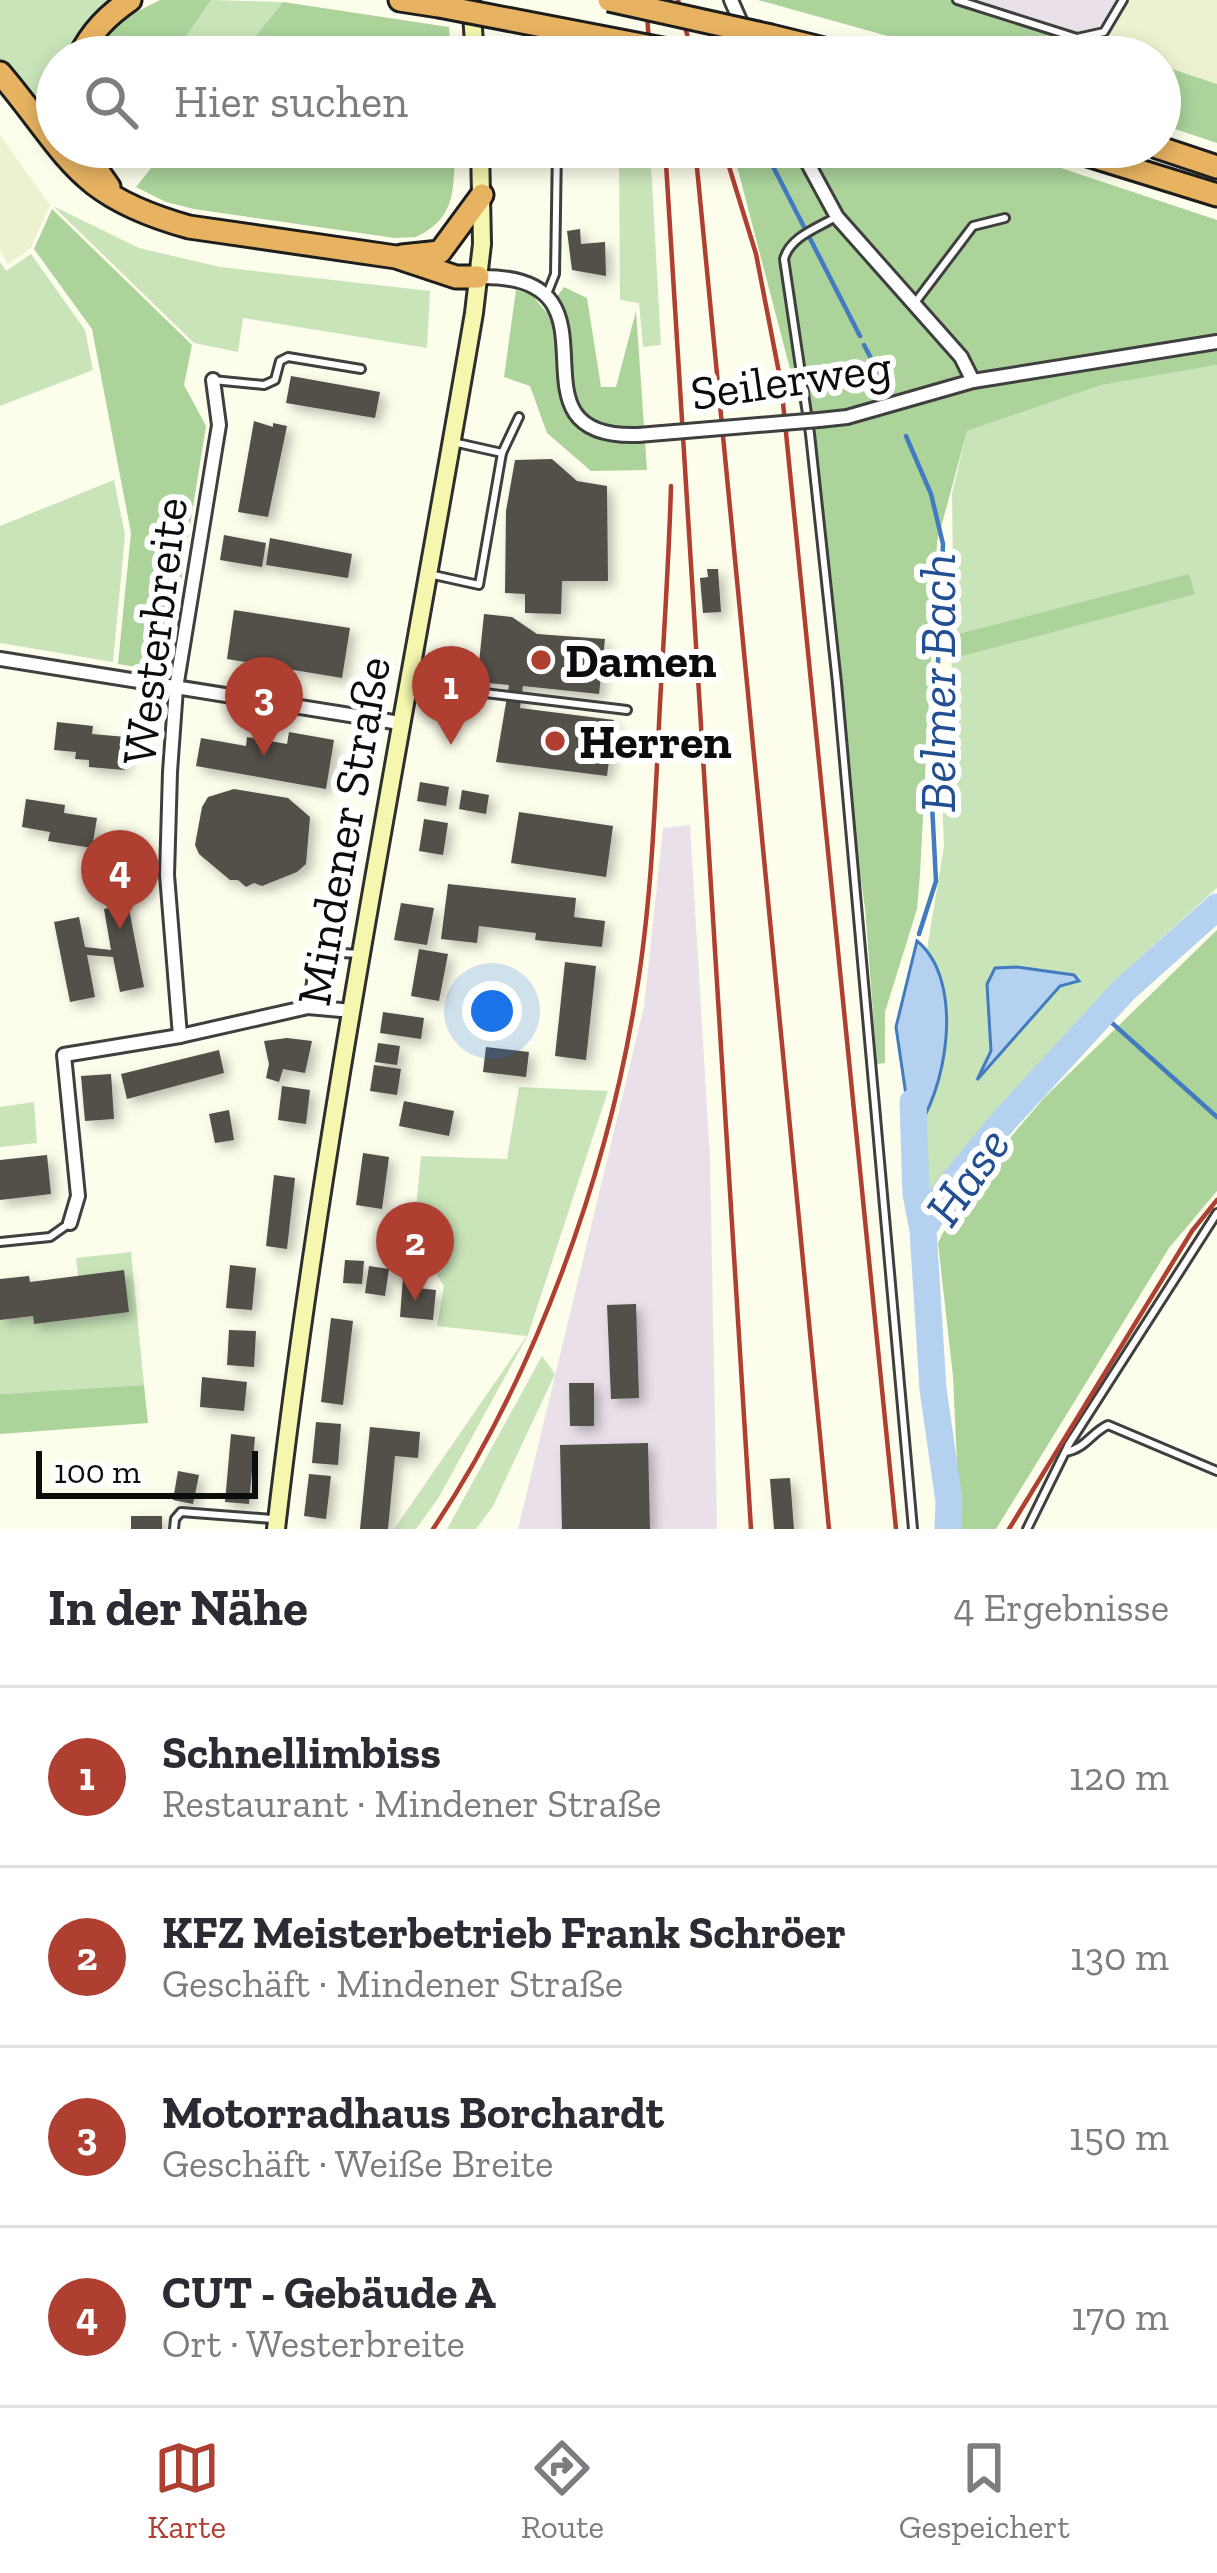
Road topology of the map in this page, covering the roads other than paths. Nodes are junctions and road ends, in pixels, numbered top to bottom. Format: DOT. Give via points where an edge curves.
graph roads {
  1 [pos="130,0"];
  2 [pos="400,0"];
  3 [pos="471,0"];
  4 [pos="609,0"];
  5 [pos="731,0"];
  6 [pos="957,0"];
  7 [pos="1124,0"];
  8 [pos="90,36"];
  9 [pos="474,36"];
  10 [pos="595,36"];
  11 [pos="746,36"];
  12 [pos="771,36"];
  13 [pos="1071,36"];
  14 [pos="1086,36"];
  15 [pos="0,73"];
  16 [pos="36,120"];
  17 [pos="1181,155"];
  18 [pos="1217,167"];
  19 [pos="73,168"];
  20 [pos="95,168"];
  21 [pos="481,168"];
  22 [pos="557,168"];
  23 [pos="810,168"];
  24 [pos="1130,168"];
  25 [pos="482,195"];
  26 [pos="1217,195"];
  27 [pos="126,204"];
  28 [pos="837,217"];
  29 [pos="1005,218"];
  30 [pos="440,252"];
  31 [pos="396,257"];
  32 [pos="478,277"];
  33 [pos="547,294"];
  34 [pos="914,304"];
  35 [pos="1217,342"];
  36 [pos="361,369"];
  37 [pos="214,380"];
  38 [pos="974,382"];
  39 [pos="519,417"];
  40 [pos="450,442"];
  41 [pos="502,453"];
  42 [pos="427,574"];
  43 [pos="0,659"];
  44 [pos="407,684"];
  45 [pos="176,688"];
  46 [pos="627,710"];
  47 [pos="400,723"];
  48 [pos="361,954"];
  49 [pos="308,1007"];
  50 [pos="352,1011"];
  51 [pos="180,1036"];
  52 [pos="1217,1213"];
  53 [pos="70,1222"];
  54 [pos="0,1242"];
  55 [pos="1065,1452"];
  56 [pos="1217,1471"];
  57 [pos="276,1524"];
  58 [pos="174,1529"];
  59 [pos="914,1529"];
  60 [pos="1027,1529"];
  1 -- 8 [label="highway"];
  2 -- 10 [label="highway, bridge"];
  3 -- 9 [label="main road"];
  4 -- 12 [label="highway, bridge"];
  5 -- 11 [label="street"];
  6 -- 13 [label="lane"];
  7 -- 14 [label="lane" via="1104,32"];
  15 -- 16 [label="highway"];
  17 -- 18 [label="highway"];
  19 -- 27 [label="highway"];
  20 -- 27 [label="highway"];
  21 -- 25 [label="main road, Mindener Straße"];
  22 -- 33 [label="lane" via="555,274"];
  23 -- 28 [label="street"];
  24 -- 26 [label="highway"];
  25 -- 30 [label="highway"];
  25 -- 32 [label="main road, Mindener Straße"];
  27 -- 31 [label="highway" via="189,227"];
  28 -- 34 [label="street"];
  28 -- 59 [label="lane" via="797,239 784,259 837,682"];
  29 -- 34 [label="lane" via="973,226"];
  30 -- 31 [label="highway"];
  30 -- 32 [label="highway"];
  31 -- 32 [label="highway"];
  32 -- 33 [label="street" via="523,279"];
  32 -- 40 [label="main road, Mindener Straße"];
  33 -- 38 [label="street, Seilerweg, bridge" via="563,334 568,399 599,431 638,435 847,417"];
  34 -- 38 [label="street"];
  35 -- 38 [label="street, Seilerweg"];
  36 -- 37 [label="lane" via="288,357 264,385"];
  37 -- 45 [label="street, Westerbreite" via="219,425"];
  39 -- 41 [label="lane"];
  40 -- 41 [label="lane"];
  40 -- 42 [label="main road, Mindener Straße"];
  41 -- 42 [label="lane" via="479,585"];
  42 -- 44 [label="main road, Mindener Straße"];
  43 -- 45 [label="street"];
  44 -- 46 [label="lane"];
  44 -- 47 [label="main road, Mindener Straße"];
  45 -- 47 [label="street"];
  45 -- 51 [label="street, Westerbreite" via="167,874"];
  47 -- 48 [label="main road, Mindener Straße"];
  48 -- 49 [label="lane" via="321,952"];
  48 -- 50 [label="main road, Mindener Straße"];
  49 -- 50 [label="street"];
  49 -- 51 [label="street"];
  50 -- 57 [label="main road, Mindener Straße"];
  51 -- 53 [label="street" via="64,1055 78,1196"];
  52 -- 55 [label="lane"];
  53 -- 54 [label="lane" via="50,1237"];
  55 -- 56 [label="lane" via="1108,1425"];
  55 -- 60 [label="lane"];
  57 -- 58 [label="lane" via="181,1512"];
}
